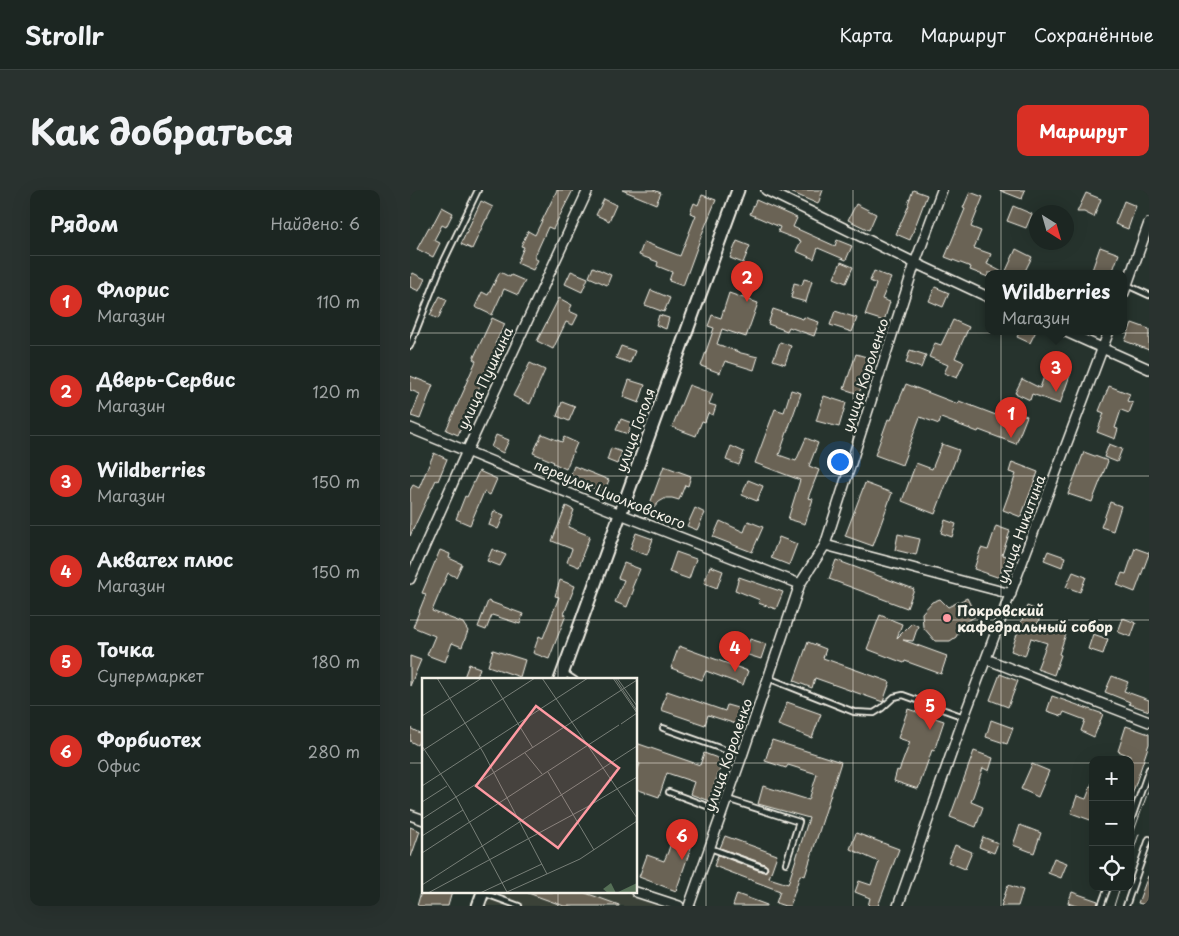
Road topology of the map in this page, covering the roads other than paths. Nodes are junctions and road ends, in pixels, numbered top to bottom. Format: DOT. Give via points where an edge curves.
graph roads {
  1 [pos="478,190"];
  2 [pos="588,190"];
  3 [pos="738,190"];
  4 [pos="766,190"];
  5 [pos="942,190"];
  6 [pos="1149,224"];
  7 [pos="915,263"];
  8 [pos="1127,284"];
  9 [pos="1127,290"];
  10 [pos="985,295"];
  11 [pos="1149,295"];
  12 [pos="1073,335"];
  13 [pos="1108,335"];
  14 [pos="410,346"];
  15 [pos="1103,348"];
  16 [pos="1149,369"];
  17 [pos="410,428"];
  18 [pos="467,451"];
  19 [pos="620,514"];
  20 [pos="825,545"];
  21 [pos="410,578"];
  22 [pos="800,584"];
  23 [pos="1011,594"];
  24 [pos="986,658"];
  25 [pos="561,676"];
  26 [pos="768,678"];
  27 [pos="964,717"];
  28 [pos="1149,722"];
  29 [pos="663,728"];
  30 [pos="742,756"];
  31 [pos="1149,769"];
  32 [pos="669,792"];
  33 [pos="727,799"];
  34 [pos="723,812"];
  35 [pos="1134,812"];
  36 [pos="410,815"];
  37 [pos="422,819"];
  38 [pos="1149,839"];
  39 [pos="710,848"];
  40 [pos="786,863"];
  41 [pos="764,868"];
  42 [pos="1107,891"];
  43 [pos="638,893"];
  44 [pos="483,894"];
  45 [pos="486,894"];
  46 [pos="478,906"];
  47 [pos="519,906"];
  48 [pos="679,906"];
  49 [pos="689,906"];
  50 [pos="898,906"];
  51 [pos="1101,906"];
  52 [pos="1126,906"];
  1 -- 14 [label="lane" via="440,267"];
  2 -- 18 [label="street, улица Пушкина"];
  3 -- 19 [label="street, улица Гоголя"];
  4 -- 7 [label="street"];
  5 -- 7 [label="street, улица Короленко"];
  6 -- 8 [label="street"];
  7 -- 10 [label="street"];
  7 -- 20 [label="street, улица Короленко"];
  9 -- 11 [label="lane"];
  12 -- 15 [label="street"];
  13 -- 15 [label="street, улица Никитина"];
  15 -- 16 [label="street"];
  15 -- 23 [label="street, улица Никитина"];
  17 -- 18 [label="street, переулок Циолковского"];
  18 -- 19 [label="street, переулок Циолковского"];
  18 -- 21 [label="street, улица Пушкина"];
  19 -- 22 [label="street, переулок Циолковского"];
  19 -- 25 [label="street, улица Гоголя"];
  20 -- 22 [label="street, улица Короленко"];
  20 -- 23 [label="street"];
  22 -- 26 [label="street, улица Короленко"];
  23 -- 24 [label="street, улица Никитина"];
  24 -- 27 [label="street, улица Никитина"];
  24 -- 28 [label="street"];
  26 -- 27 [label="lane" via="854,712 874,712 894,697 903,695"];
  26 -- 30 [label="street, улица Короленко"];
  27 -- 50 [label="street, улица Никитина"];
  29 -- 30 [label="lane"];
  30 -- 33 [label="street, улица Короленко"];
  31 -- 35 [label="lane"];
  32 -- 34 [label="lane"];
  33 -- 34 [label="street, улица Короленко"];
  33 -- 40 [label="lane" via="799,822"];
  34 -- 39 [label="street, улица Короленко"];
  36 -- 37 [label="street"];
  38 -- 52 [label="lane"];
  39 -- 41 [label="lane"];
  39 -- 49 [label="street, улица Короленко"];
  42 -- 51 [label="lane"];
  43 -- 48 [label="street"];
  44 -- 46 [label="street"];
  45 -- 47 [label="lane"];
}
